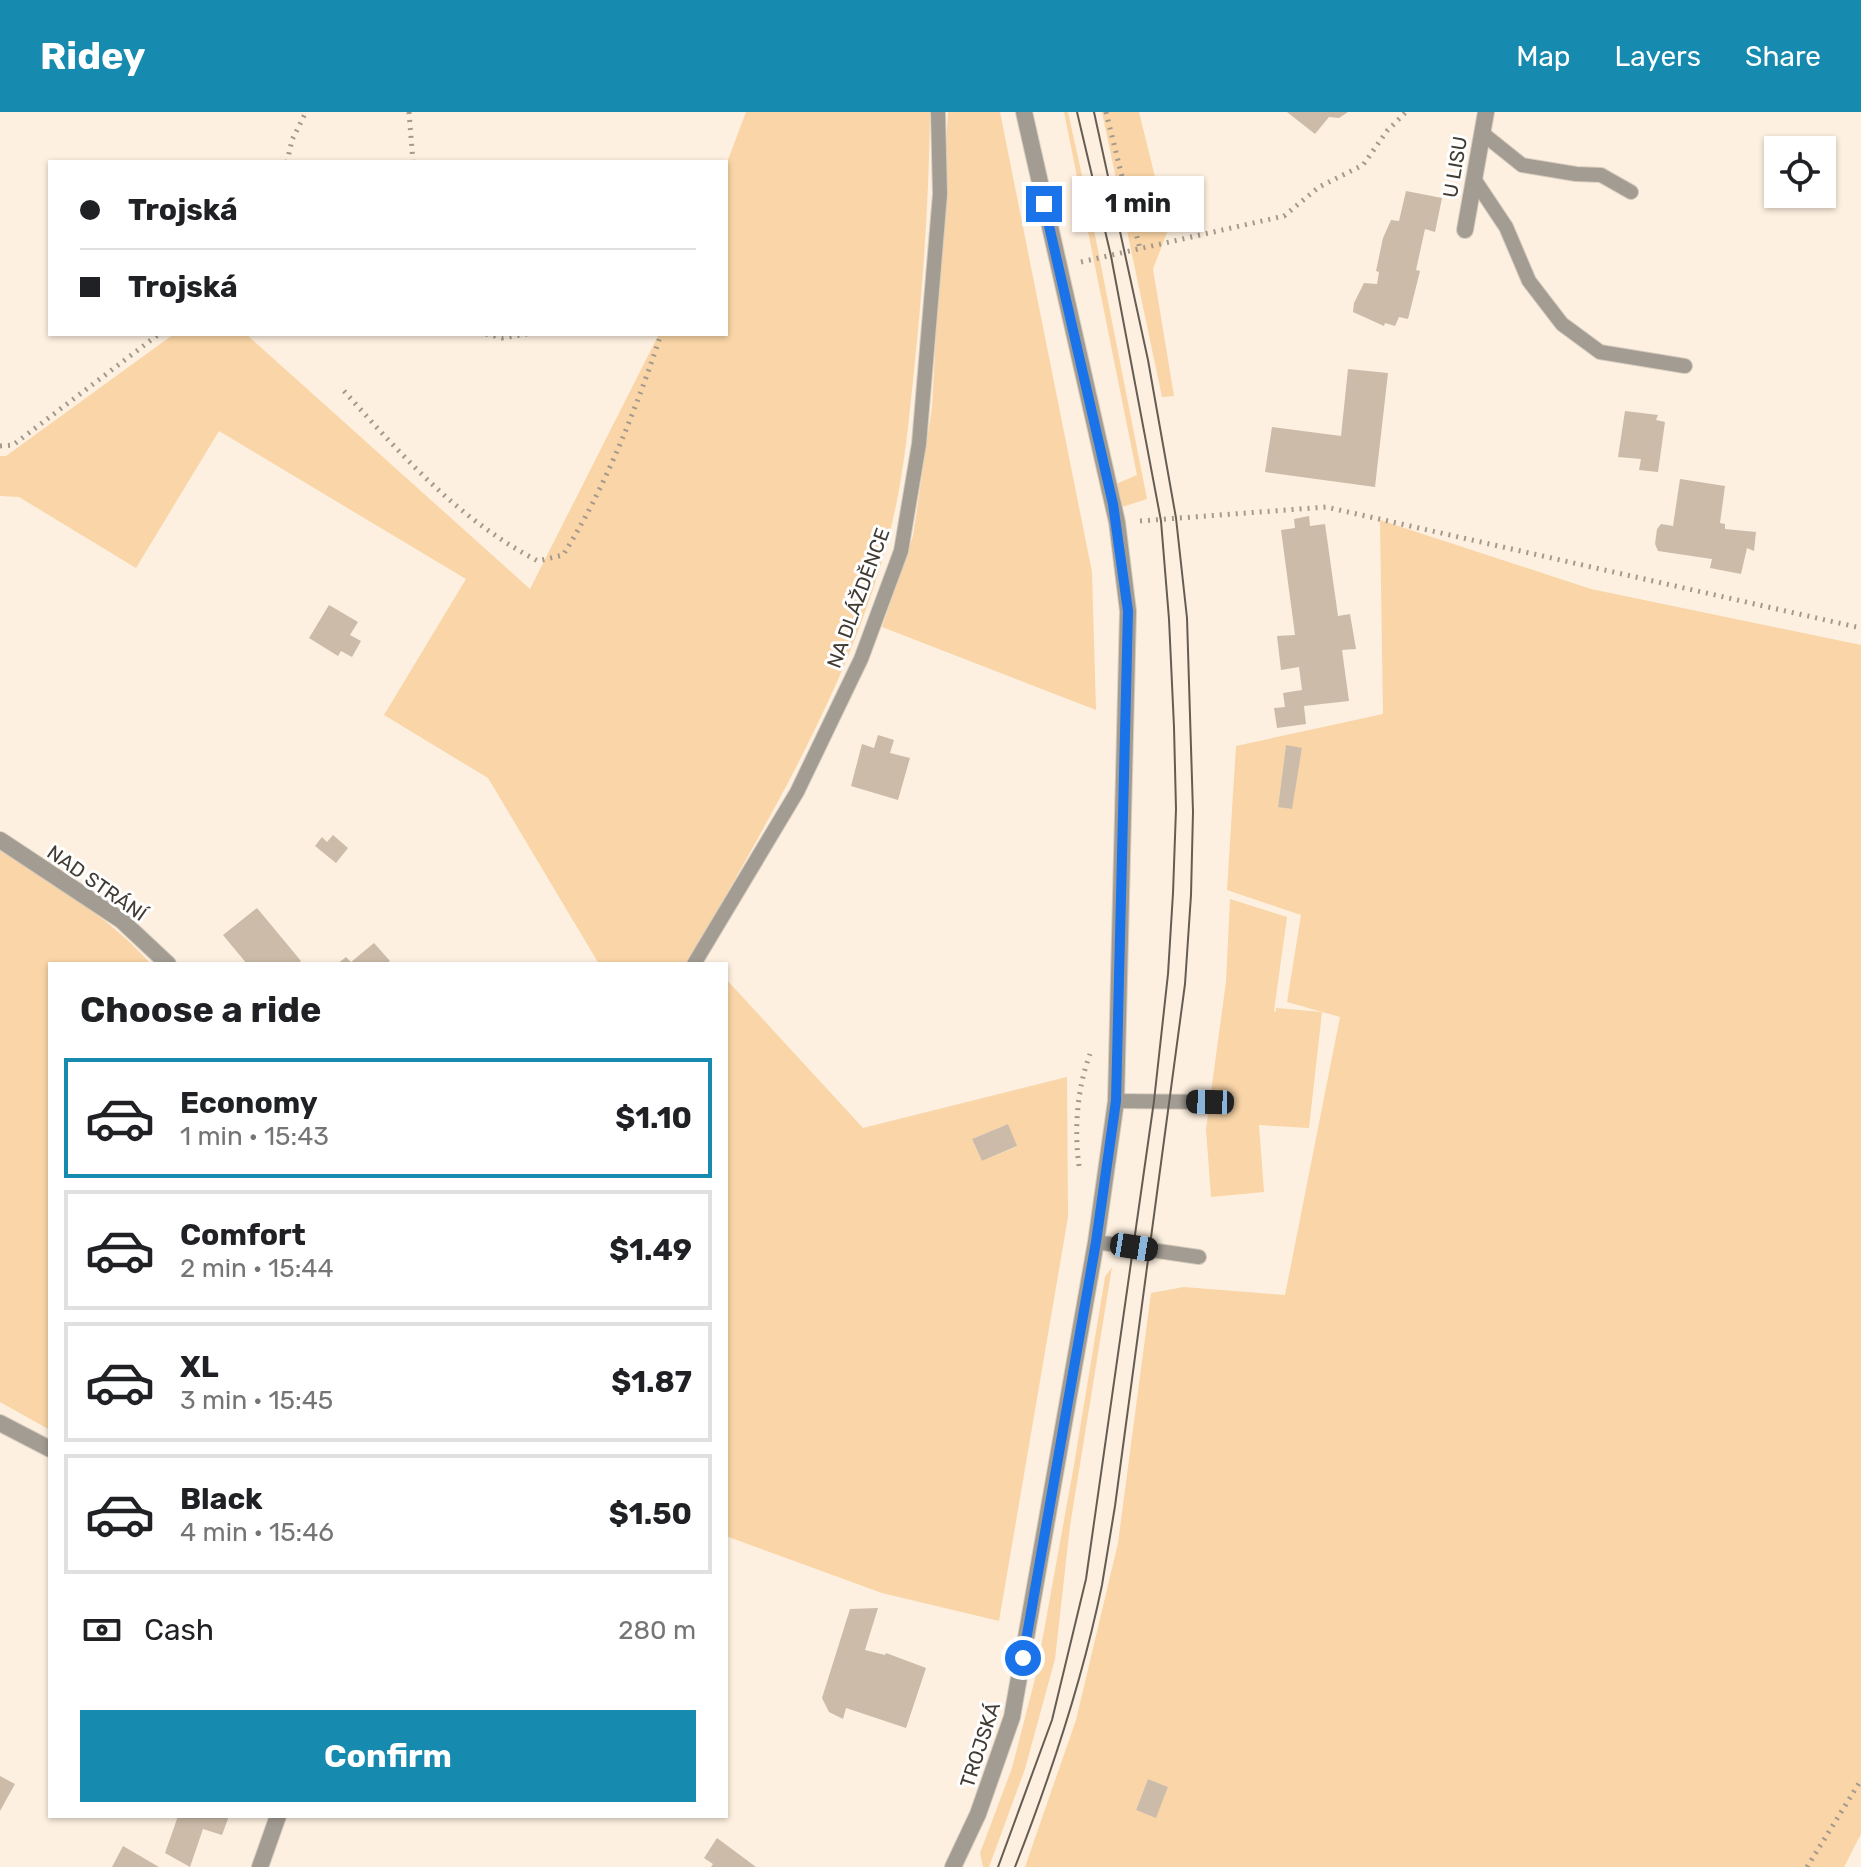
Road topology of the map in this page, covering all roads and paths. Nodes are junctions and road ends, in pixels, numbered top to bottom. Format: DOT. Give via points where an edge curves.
graph roads {
  1 [pos="306,112"];
  2 [pos="409,112"];
  3 [pos="938,112"];
  4 [pos="1024,112"];
  5 [pos="1106,112"];
  6 [pos="1406,112"];
  7 [pos="1486,112"];
  8 [pos="1482,133"];
  9 [pos="287,160"];
  10 [pos="413,160"];
  11 [pos="1474,179"];
  12 [pos="1631,192"];
  13 [pos="1465,230"];
  14 [pos="1140,249"];
  15 [pos="1058,267"];
  16 [pos="156,336"];
  17 [pos="494,336"];
  18 [pos="514,336"];
  19 [pos="660,336"];
  20 [pos="1685,366"];
  21 [pos="344,391"];
  22 [pos="0,446"];
  23 [pos="1117,522"];
  24 [pos="1861,628"];
  25 [pos="0,840"];
  26 [pos="166,962"];
  27 [pos="695,962"];
  28 [pos="1095,1041"];
  29 [pos="1116,1101"];
  30 [pos="1210,1102"];
  31 [pos="1080,1178"];
  32 [pos="1096,1242"];
  33 [pos="1199,1257"];
  34 [pos="0,1423"];
  35 [pos="48,1448"];
  36 [pos="1861,1780"];
  37 [pos="277,1818"];
  38 [pos="260,1867"];
  39 [pos="954,1867"];
  40 [pos="1807,1867"];
  1 -- 9 [label="path"];
  2 -- 10 [label="path"];
  3 -- 27 [label="lane, NA DLÁŽDĚNCE" via="940,194 919,444 901,551 861,659 797,792"];
  4 -- 15 [label="street, TROJSKÁ"];
  5 -- 14 [label="path"];
  6 -- 14 [label="path" via="1363,165 1319,187 1284,216"];
  7 -- 8 [label="street, U LISU"];
  8 -- 11 [label="street, U LISU"];
  8 -- 12 [label="lane" via="1522,165 1601,175"];
  11 -- 13 [label="street, U LISU"];
  11 -- 20 [label="lane" via="1506,227 1529,281 1562,324 1600,352"];
  14 -- 15 [label="path"];
  15 -- 23 [label="street, TROJSKÁ"];
  16 -- 22 [label="path" via="13,445"];
  17 -- 18 [label="path"];
  19 -- 21 [label="path" via="585,521 563,555 538,561 472,521"];
  23 -- 24 [label="path" via="1326,507"];
  23 -- 29 [label="street, TROJSKÁ" via="1128,611"];
  25 -- 26 [label="street, NAD STRÁNÍ" via="121,920"];
  28 -- 31 [label="path" via="1080,1081"];
  29 -- 30 [label="lane"];
  29 -- 32 [label="street, TROJSKÁ"];
  32 -- 33 [label="lane"];
  32 -- 39 [label="street, TROJSKÁ" via="1012,1717"];
  34 -- 35 [label="street"];
  36 -- 40 [label="path"];
  37 -- 38 [label="street"];
}
